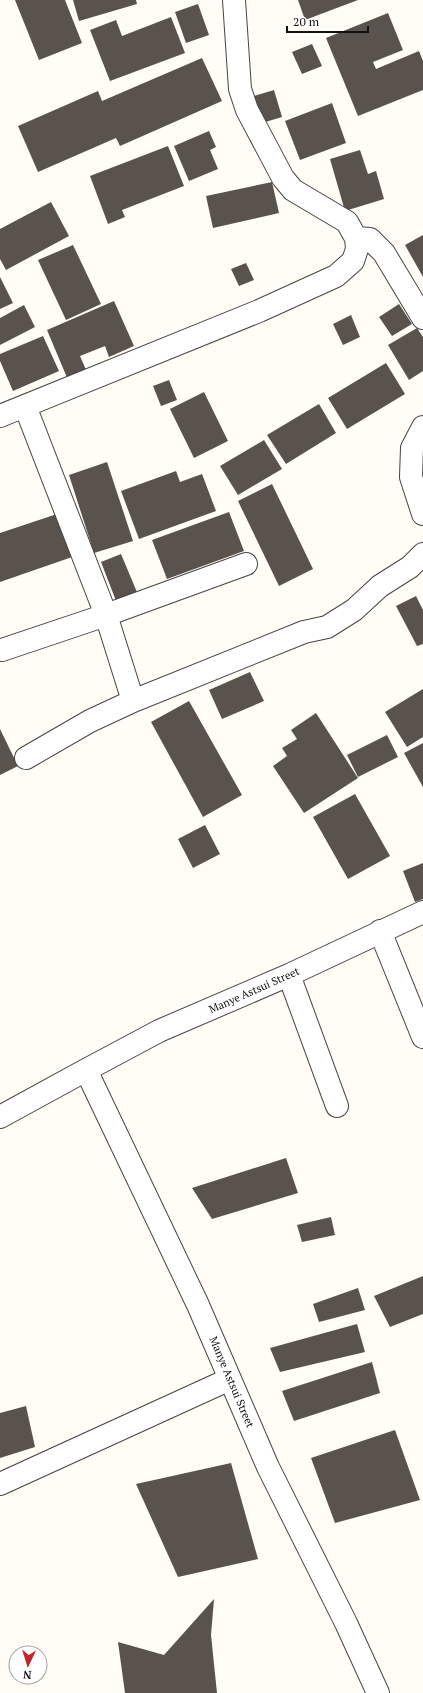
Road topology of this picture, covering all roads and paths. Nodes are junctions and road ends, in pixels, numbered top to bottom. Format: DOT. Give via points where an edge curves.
graph roads {
  1 [pos="234,0"];
  2 [pos="356,238"];
  3 [pos="423,318"];
  4 [pos="25,406"];
  5 [pos="0,416"];
  6 [pos="423,427"];
  7 [pos="423,514"];
  8 [pos="423,554"];
  9 [pos="246,564"];
  10 [pos="106,615"];
  11 [pos="2,650"];
  12 [pos="133,701"];
  13 [pos="26,758"];
  14 [pos="423,912"];
  15 [pos="380,931"];
  16 [pos="289,974"];
  17 [pos="423,1037"];
  18 [pos="86,1070"];
  19 [pos="337,1106"];
  20 [pos="0,1117"];
  21 [pos="230,1379"];
  22 [pos="0,1484"];
  23 [pos="378,1693"];
  1 -- 2 [label="street" via="240,89 246,110 283,178 293,190 347,222"];
  2 -- 3 [label="street" via="370,239 384,253"];
  2 -- 4 [label="street" via="358,248 354,261 336,276 260,311"];
  4 -- 5 [label="street"];
  4 -- 10 [label="street"];
  6 -- 7 [label="street" via="412,448 411,476"];
  8 -- 12 [label="street" via="410,567 380,586 354,610 327,627 304,632"];
  9 -- 10 [label="street"];
  10 -- 11 [label="street"];
  10 -- 12 [label="street"];
  12 -- 13 [label="street" via="90,721"];
  14 -- 15 [label="street, Manye Astsui Street"];
  15 -- 16 [label="street, Manye Astsui Street"];
  15 -- 17 [label="street"];
  16 -- 18 [label="street, Manye Astsui Street" via="159,1032"];
  16 -- 19 [label="street"];
  18 -- 20 [label="street, Manye Astsui Street"];
  18 -- 21 [label="street, Manye Astsui Street" via="198,1305"];
  21 -- 22 [label="street"];
  21 -- 23 [label="street, Manye Astsui Street" via="268,1468"];
}
